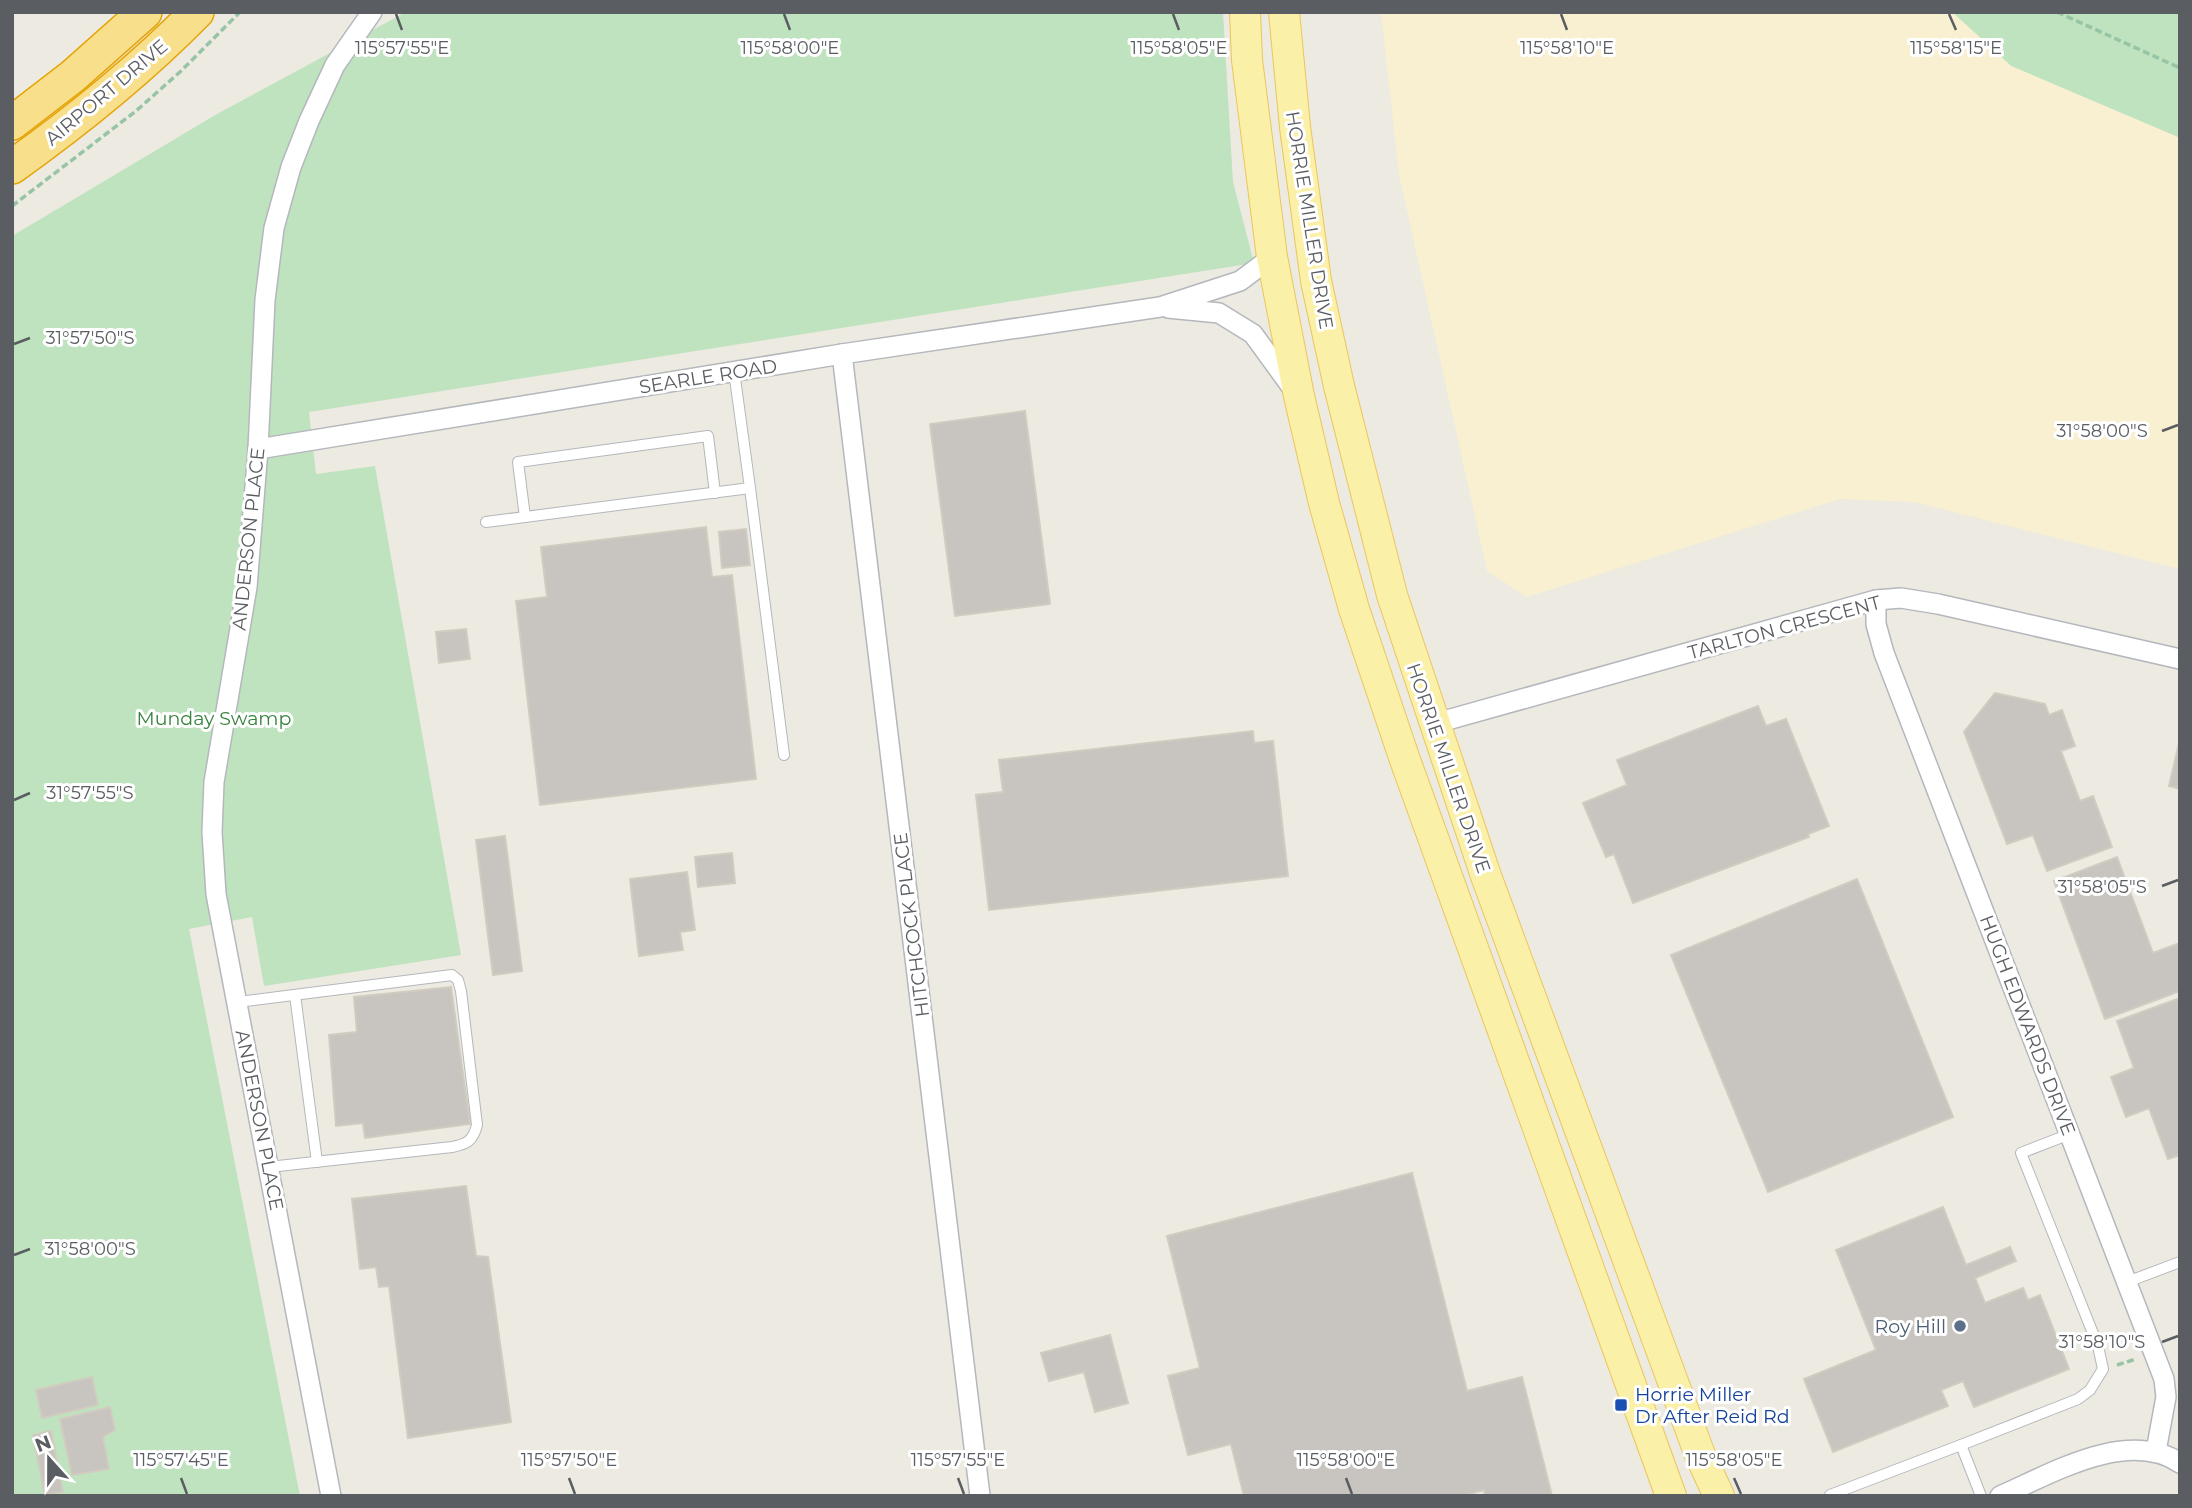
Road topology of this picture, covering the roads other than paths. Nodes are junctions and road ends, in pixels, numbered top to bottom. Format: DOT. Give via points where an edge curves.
graph roads {
  1 [pos="145,12"];
  2 [pos="197,12"];
  3 [pos="372,12"];
  4 [pos="1245,12"];
  5 [pos="1284,12"];
  6 [pos="12,123"];
  7 [pos="12,167"];
  8 [pos="1272,257"];
  9 [pos="1160,307"];
  10 [pos="842,354"];
  11 [pos="734,372"];
  12 [pos="1299,396"];
  13 [pos="258,449"];
  14 [pos="750,488"];
  15 [pos="715,493"];
  16 [pos="525,517"];
  17 [pos="486,522"];
  18 [pos="1876,600"];
  19 [pos="2180,659"];
  20 [pos="1433,724"];
  21 [pos="784,755"];
  22 [pos="295,995"];
  23 [pos="238,1002"];
  24 [pos="2070,1134"];
  25 [pos="317,1162"];
  26 [pos="269,1167"];
  27 [pos="2180,1262"];
  28 [pos="2127,1282"];
  29 [pos="1961,1445"];
  30 [pos="2156,1451"];
  31 [pos="2180,1463"];
  32 [pos="1830,1495"];
  33 [pos="331,1496"];
  34 [pos="980,1496"];
  35 [pos="1671,1496"];
  36 [pos="1719,1496"];
  37 [pos="1981,1496"];
  38 [pos="2000,1496"];
  1 -- 6 [label="highway, AIRPORT DRIVE"];
  2 -- 7 [label="highway, AIRPORT DRIVE" via="137,70"];
  3 -- 13 [label="street, ANDERSON PLACE" via="335,65 309,121 274,228 265,300"];
  4 -- 8 [label="main road, HORRIE MILLER DRIVE"];
  5 -- 20 [label="main road, HORRIE MILLER DRIVE" via="1316,281 1392,595"];
  8 -- 9 [label="street, SEARLE ROAD" via="1240,281"];
  8 -- 12 [label="main road, HORRIE MILLER DRIVE"];
  9 -- 10 [label="street, SEARLE ROAD"];
  9 -- 12 [label="street, SEARLE ROAD" via="1219,313 1253,334"];
  10 -- 11 [label="street, SEARLE ROAD"];
  10 -- 34 [label="street, HITCHCOCK PLACE"];
  11 -- 13 [label="street, SEARLE ROAD"];
  11 -- 14 [label="lane"];
  12 -- 35 [label="main road, HORRIE MILLER DRIVE" via="1350,596 1396,735"];
  13 -- 23 [label="street, ANDERSON PLACE" via="247,587 211,808 216,894"];
  14 -- 15 [label="lane"];
  14 -- 21 [label="lane"];
  15 -- 16 [label="lane"];
  15 -- 16 [label="lane" via="708,436 519,462"];
  16 -- 17 [label="lane"];
  18 -- 19 [label="street, TARLTON CRESCENT" via="1901,598 1938,604"];
  18 -- 20 [label="street, TARLTON CRESCENT"];
  18 -- 24 [label="street, HUGH EDWARDS DRIVE" via="1876,624 1884,653"];
  20 -- 36 [label="main road, HORRIE MILLER DRIVE" via="1495,902"];
  22 -- 23 [label="lane"];
  22 -- 25 [label="lane"];
  22 -- 25 [label="lane" via="452,975 461,991 477,1125 474,1137 466,1145"];
  23 -- 26 [label="street, ANDERSON PLACE"];
  24 -- 28 [label="street, HUGH EDWARDS DRIVE"];
  24 -- 29 [label="lane" via="2021,1153 2103,1369 2078,1399"];
  25 -- 26 [label="lane"];
  26 -- 33 [label="street, ANDERSON PLACE"];
  27 -- 28 [label="lane"];
  28 -- 30 [label="street, HUGH EDWARDS DRIVE" via="2166,1388"];
  29 -- 32 [label="lane"];
  29 -- 37 [label="lane"];
  30 -- 31 [label="street"];
  30 -- 38 [label="street" via="2114,1451"];
}
